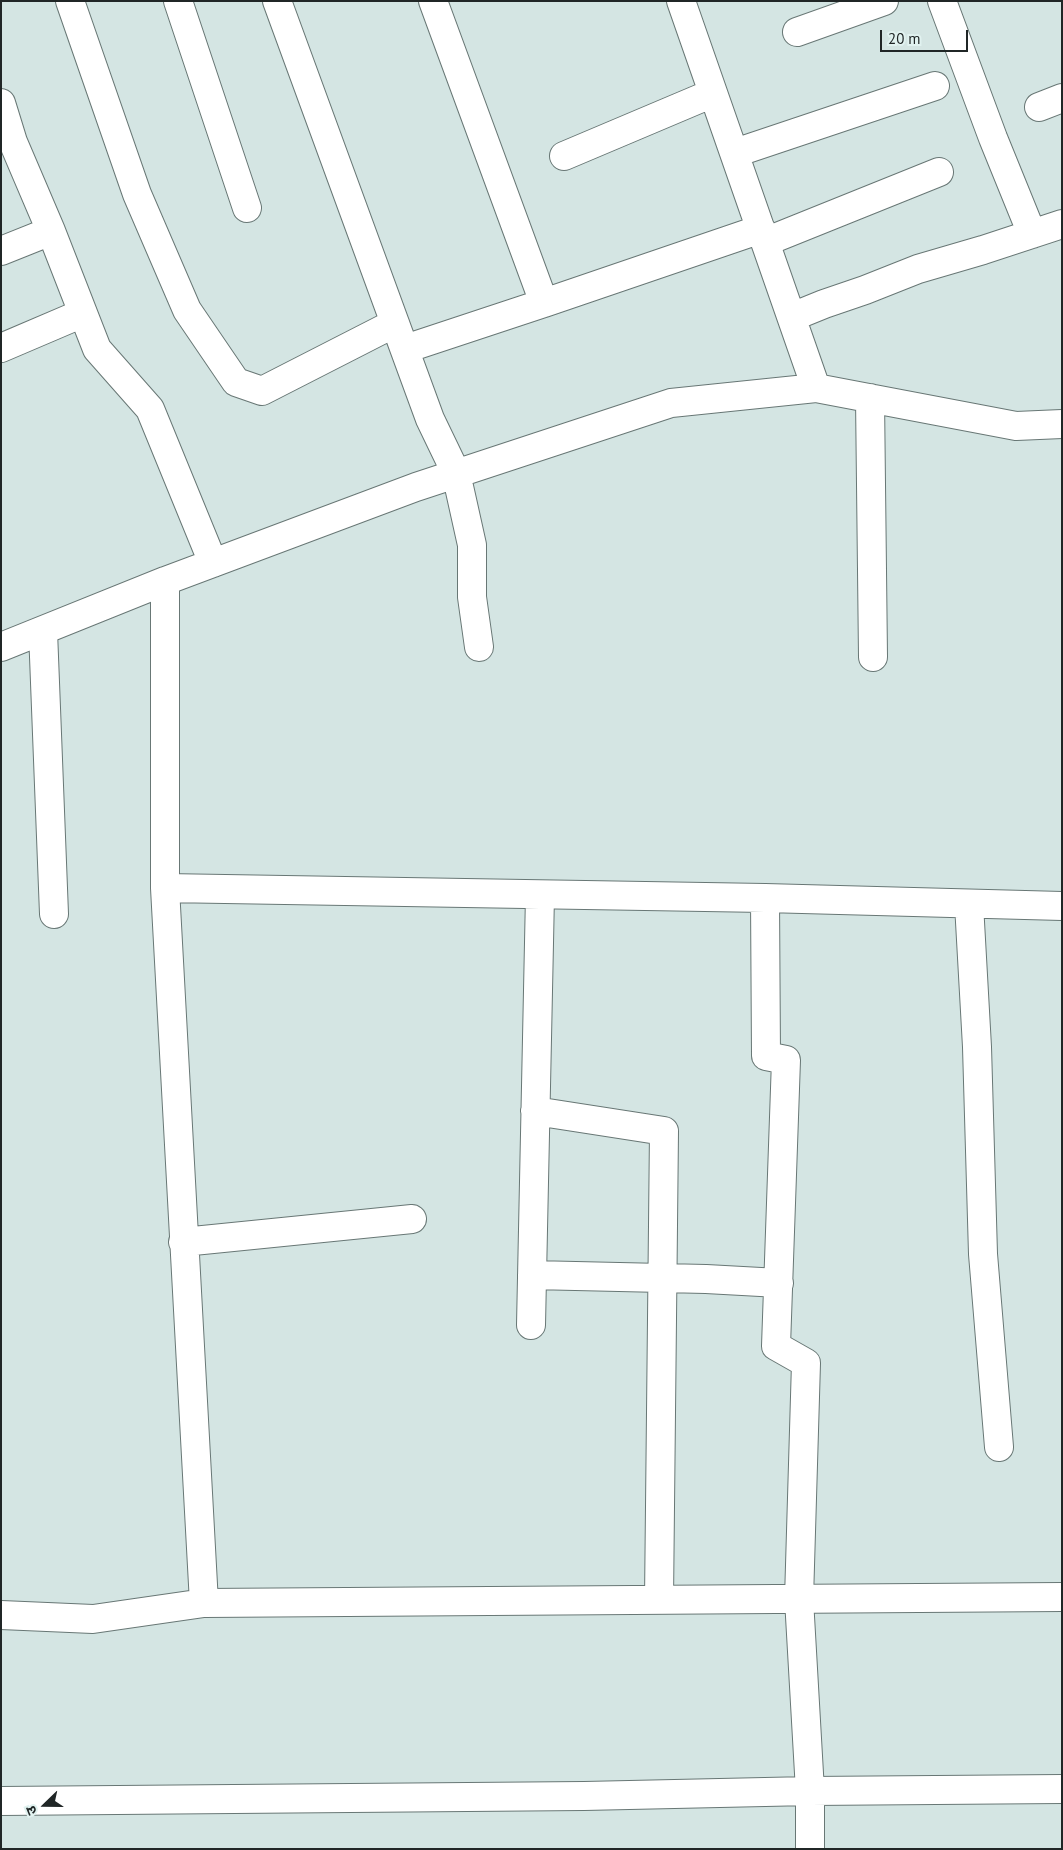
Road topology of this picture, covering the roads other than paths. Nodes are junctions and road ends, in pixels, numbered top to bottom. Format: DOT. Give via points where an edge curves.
graph roads {
  1 [pos="70,1"];
  2 [pos="178,1"];
  3 [pos="277,1"];
  4 [pos="433,1"];
  5 [pos="681,1"];
  6 [pos="884,1"];
  7 [pos="942,1"];
  8 [pos="797,32"];
  9 [pos="935,86"];
  10 [pos="714,93"];
  11 [pos="1,103"];
  12 [pos="734,153"];
  13 [pos="564,156"];
  14 [pos="939,172"];
  15 [pos="248,208"];
  16 [pos="1062,224"];
  17 [pos="51,231"];
  18 [pos="1032,234"];
  19 [pos="763,235"];
  20 [pos="1,251"];
  21 [pos="544,302"];
  22 [pos="83,313"];
  23 [pos="792,317"];
  24 [pos="395,323"];
  25 [pos="1,348"];
  26 [pos="405,349"];
  27 [pos="816,388"];
  28 [pos="870,398"];
  29 [pos="1062,424"];
  30 [pos="456,473"];
  31 [pos="212,563"];
  32 [pos="165,581"];
  33 [pos="43,631"];
  34 [pos="1,647"];
  35 [pos="479,647"];
  36 [pos="873,657"];
  37 [pos="165,888"];
  38 [pos="540,895"];
  39 [pos="765,898"];
  40 [pos="969,904"];
  41 [pos="1062,906"];
  42 [pos="54,914"];
  43 [pos="535,1112"];
  44 [pos="412,1219"];
  45 [pos="183,1242"];
  46 [pos="532,1275"];
  47 [pos="662,1278"];
  48 [pos="779,1283"];
  49 [pos="531,1325"];
  50 [pos="999,1447"];
  51 [pos="1062,1597"];
  52 [pos="799,1599"];
  53 [pos="659,1600"];
  54 [pos="204,1604"];
  55 [pos="1,1615"];
  56 [pos="1062,1789"];
  57 [pos="810,1791"];
  58 [pos="1,1801"];
  59 [pos="810,1849"];
  1 -- 24 [label="street" via="137,194 187,310 236,382 262,391"];
  2 -- 15 [label="street"];
  3 -- 24 [label="street"];
  4 -- 21 [label="street"];
  5 -- 10 [label="street"];
  6 -- 8 [label="street"];
  7 -- 18 [label="street"];
  9 -- 12 [label="street"];
  10 -- 12 [label="street"];
  10 -- 13 [label="street"];
  11 -- 17 [label="street" via="13,142"];
  12 -- 19 [label="street"];
  14 -- 19 [label="street"];
  16 -- 18 [label="street"];
  17 -- 20 [label="street"];
  17 -- 22 [label="street"];
  18 -- 23 [label="street" via="918,270"];
  19 -- 21 [label="street"];
  19 -- 23 [label="street"];
  21 -- 26 [label="street"];
  22 -- 25 [label="street"];
  22 -- 31 [label="street" via="97,349 150,409"];
  23 -- 27 [label="street"];
  24 -- 26 [label="street"];
  26 -- 30 [label="street" via="430,420"];
  27 -- 28 [label="street"];
  27 -- 30 [label="street" via="671,403"];
  28 -- 29 [label="street" via="1016,426"];
  28 -- 36 [label="street"];
  30 -- 31 [label="street"];
  30 -- 35 [label="street" via="472,545 472,597"];
  31 -- 32 [label="street"];
  32 -- 33 [label="street"];
  32 -- 37 [label="street"];
  33 -- 34 [label="street"];
  33 -- 42 [label="street"];
  37 -- 38 [label="street"];
  37 -- 45 [label="street"];
  38 -- 39 [label="street"];
  38 -- 43 [label="street"];
  39 -- 40 [label="street"];
  39 -- 48 [label="street" via="766,1056 786,1060"];
  40 -- 41 [label="street"];
  40 -- 50 [label="street" via="983,1254"];
  43 -- 46 [label="street"];
  43 -- 47 [label="street" via="664,1131"];
  44 -- 45 [label="street"];
  45 -- 54 [label="street"];
  46 -- 47 [label="street"];
  46 -- 49 [label="street"];
  47 -- 48 [label="street"];
  47 -- 53 [label="street"];
  48 -- 52 [label="street" via="776,1346 806,1363"];
  51 -- 52 [label="street"];
  52 -- 53 [label="street"];
  52 -- 57 [label="street"];
  53 -- 54 [label="street"];
  54 -- 55 [label="street" via="93,1619"];
  56 -- 57 [label="street"];
  57 -- 58 [label="street"];
  57 -- 59 [label="street"];
}
